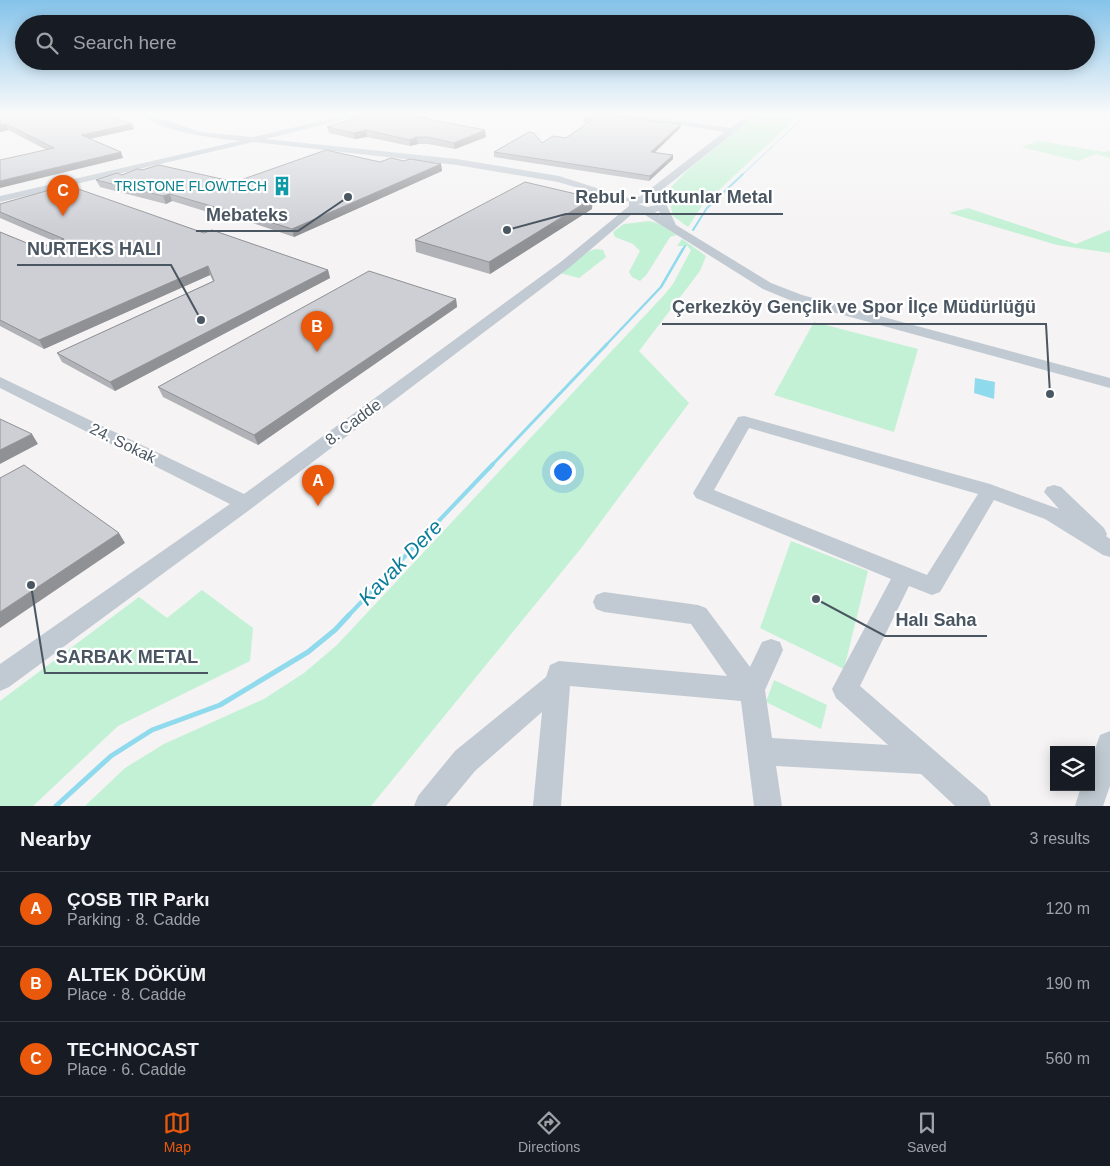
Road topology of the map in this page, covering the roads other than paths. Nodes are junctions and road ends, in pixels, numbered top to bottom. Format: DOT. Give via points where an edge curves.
graph roads {
  1 [pos="190,153"];
  2 [pos="382,153"];
  3 [pos="703,153"];
  4 [pos="656,190"];
  5 [pos="0,199"];
  6 [pos="660,204"];
  7 [pos="633,207"];
  8 [pos="659,220"];
  9 [pos="672,228"];
  10 [pos="0,382"];
  11 [pos="1110,383"];
  12 [pos="990,492"];
  13 [pos="1054,492"];
  14 [pos="245,503"];
  15 [pos="1110,547"];
  16 [pos="904,574"];
  17 [pos="604,602"];
  18 [pos="771,650"];
  19 [pos="0,678"];
  20 [pos="559,682"];
  21 [pos="752,690"];
  22 [pos="1110,745"];
  23 [pos="760,750"];
  24 [pos="927,761"];
  25 [pos="428,806"];
  26 [pos="547,806"];
  27 [pos="768,806"];
  28 [pos="977,806"];
  29 [pos="1089,806"];
  1 -- 5 [label="street"];
  2 -- 7 [label="street" via="560,179"];
  3 -- 4 [label="street, 8. Cadde"];
  4 -- 6 [label="street"];
  4 -- 7 [label="street, 8. Cadde"];
  6 -- 7 [label="street" via="655,209"];
  6 -- 9 [label="street"];
  7 -- 8 [label="street"];
  7 -- 8 [label="street"];
  7 -- 14 [label="street, 8. Cadde" via="566,264"];
  8 -- 9 [label="street"];
  9 -- 11 [label="street" via="768,286 797,298"];
  10 -- 14 [label="street, 24. Sokak"];
  12 -- 15 [label="street" via="1052,514"];
  12 -- 16 [label="street" via="932,586"];
  12 -- 16 [label="street" via="744,421 703,493"];
  13 -- 15 [label="street"];
  14 -- 19 [label="street, 8. Cadde"];
  16 -- 24 [label="street" via="845,689"];
  17 -- 21 [label="street" via="698,615"];
  18 -- 21 [label="street"];
  20 -- 21 [label="street" via="560,673"];
  20 -- 25 [label="street" via="465,761"];
  20 -- 26 [label="street"];
  21 -- 23 [label="street"];
  22 -- 29 [label="street"];
  23 -- 24 [label="street"];
  23 -- 27 [label="street"];
  24 -- 28 [label="street"];
}
